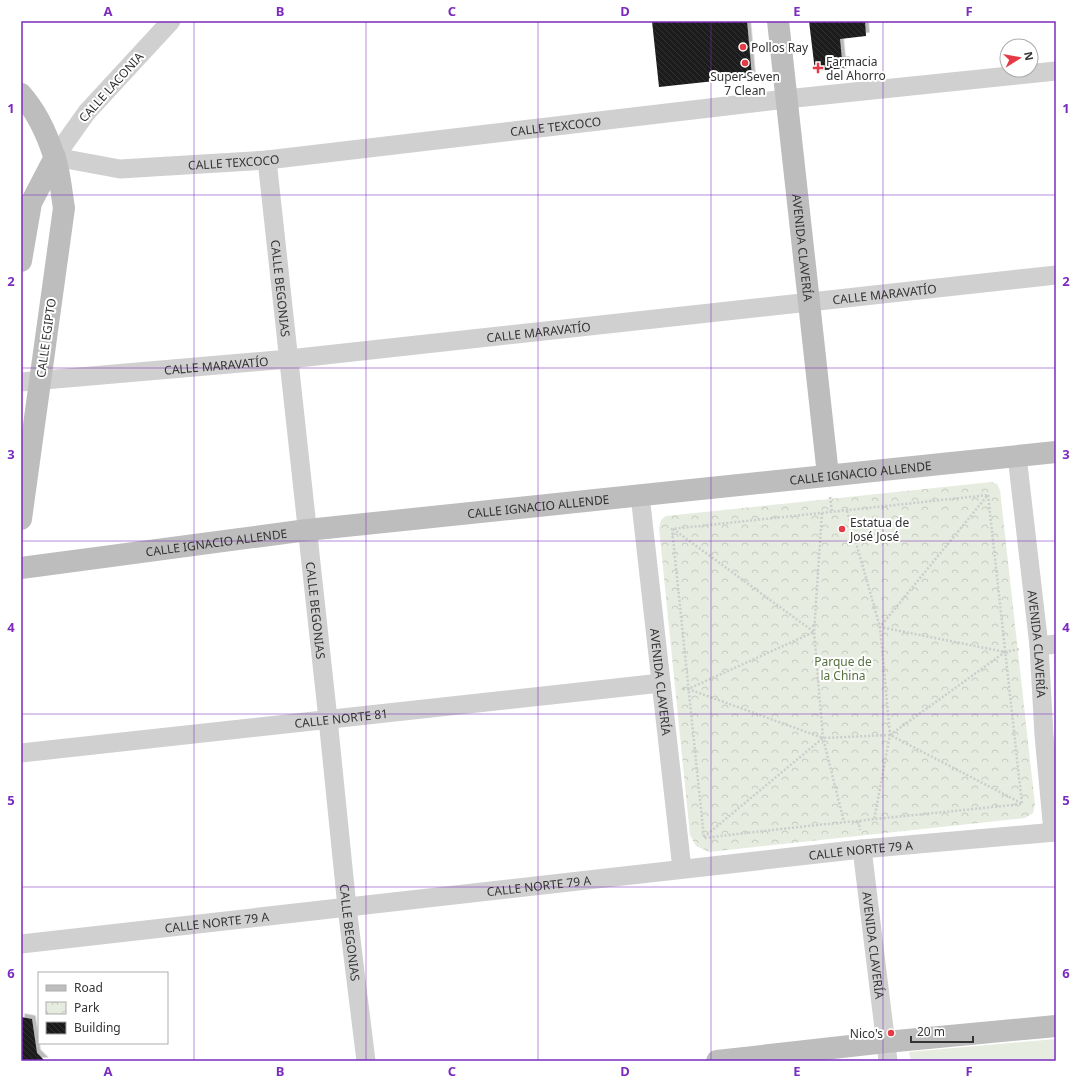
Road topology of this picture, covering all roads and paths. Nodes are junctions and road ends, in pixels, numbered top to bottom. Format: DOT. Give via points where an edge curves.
graph roads {
  1 [pos="171,21"];
  2 [pos="778,21"];
  3 [pos="1056,71"];
  4 [pos="21,94"];
  5 [pos="786,99"];
  6 [pos="55,157"];
  7 [pos="267,160"];
  8 [pos="21,261"];
  9 [pos="1056,275"];
  10 [pos="809,303"];
  11 [pos="289,359"];
  12 [pos="31,382"];
  13 [pos="1056,452"];
  14 [pos="1017,456"];
  15 [pos="828,475"];
  16 [pos="640,495"];
  17 [pos="988,495"];
  18 [pos="847,511"];
  19 [pos="822,513"];
  20 [pos="21,519"];
  21 [pos="672,529"];
  22 [pos="307,530"];
  23 [pos="21,568"];
  24 [pos="880,627"];
  25 [pos="814,632"];
  26 [pos="1047,645"];
  27 [pos="1005,652"];
  28 [pos="661,683"];
  29 [pos="688,689"];
  30 [pos="328,719"];
  31 [pos="890,735"];
  32 [pos="823,738"];
  33 [pos="21,753"];
  34 [pos="1022,804"];
  35 [pos="874,820"];
  36 [pos="844,822"];
  37 [pos="1055,832"];
  38 [pos="704,838"];
  39 [pos="862,849"];
  40 [pos="682,869"];
  41 [pos="347,907"];
  42 [pos="21,944"];
  43 [pos="1056,1026"];
  44 [pos="887,1051"];
  45 [pos="366,1061"];
  46 [pos="717,1061"];
  1 -- 6 [label="street, CALLE LACONIA" via="87,112"];
  2 -- 5 [label="street, AVENIDA CLAVERÍA"];
  3 -- 5 [label="street, CALLE TEXCOCO"];
  4 -- 6 [label="street, CALLE EGIPTO" via="30,103"];
  5 -- 7 [label="street, CALLE TEXCOCO"];
  5 -- 10 [label="street, AVENIDA CLAVERÍA"];
  6 -- 7 [label="street, CALLE TEXCOCO" via="120,169"];
  6 -- 8 [label="street" via="31,203"];
  6 -- 12 [label="street, CALLE EGIPTO" via="64,208"];
  7 -- 11 [label="street, CALLE BEGONIAS"];
  9 -- 10 [label="street, CALLE MARAVATÍO"];
  10 -- 11 [label="street, CALLE MARAVATÍO"];
  10 -- 15 [label="street, AVENIDA CLAVERÍA"];
  11 -- 12 [label="street, CALLE MARAVATÍO"];
  11 -- 22 [label="street, CALLE BEGONIAS"];
  12 -- 20 [label="street, CALLE EGIPTO"];
  13 -- 14 [label="street, CALLE IGNACIO ALLENDE"];
  14 -- 15 [label="street, CALLE IGNACIO ALLENDE"];
  14 -- 26 [label="street, AVENIDA CLAVERÍA"];
  15 -- 16 [label="street, CALLE IGNACIO ALLENDE"];
  16 -- 22 [label="street, CALLE IGNACIO ALLENDE"];
  16 -- 28 [label="street, AVENIDA CLAVERÍA"];
  17 -- 18 [label="path"];
  17 -- 24 [label="path"];
  17 -- 27 [label="path"];
  18 -- 19 [label="path"];
  18 -- 24 [label="path"];
  19 -- 21 [label="path"];
  19 -- 25 [label="path"];
  21 -- 25 [label="path"];
  21 -- 29 [label="path"];
  22 -- 23 [label="street, CALLE IGNACIO ALLENDE"];
  22 -- 30 [label="street, CALLE BEGONIAS"];
  24 -- 27 [label="path"];
  24 -- 31 [label="path"];
  25 -- 29 [label="path"];
  25 -- 32 [label="path"];
  26 -- 37 [label="street, AVENIDA CLAVERÍA" via="1044,735"];
  27 -- 31 [label="path"];
  27 -- 34 [label="path"];
  28 -- 30 [label="street, CALLE NORTE 81"];
  28 -- 40 [label="street, AVENIDA CLAVERÍA"];
  29 -- 32 [label="path"];
  29 -- 38 [label="path"];
  30 -- 33 [label="street, CALLE NORTE 81"];
  30 -- 41 [label="street, CALLE BEGONIAS"];
  31 -- 32 [label="path"];
  31 -- 34 [label="path"];
  31 -- 35 [label="path"];
  32 -- 36 [label="path"];
  32 -- 38 [label="path"];
  34 -- 35 [label="path"];
  35 -- 36 [label="path"];
  36 -- 38 [label="path"];
  37 -- 39 [label="street, CALLE NORTE 79 A"];
  39 -- 40 [label="street, CALLE NORTE 79 A"];
  39 -- 44 [label="street, AVENIDA CLAVERÍA"];
  40 -- 41 [label="street, CALLE NORTE 79 A"];
  41 -- 42 [label="street, CALLE NORTE 79 A"];
  41 -- 45 [label="street, CALLE BEGONIAS"];
  43 -- 44 [label="street"];
  44 -- 46 [label="street"];
}
